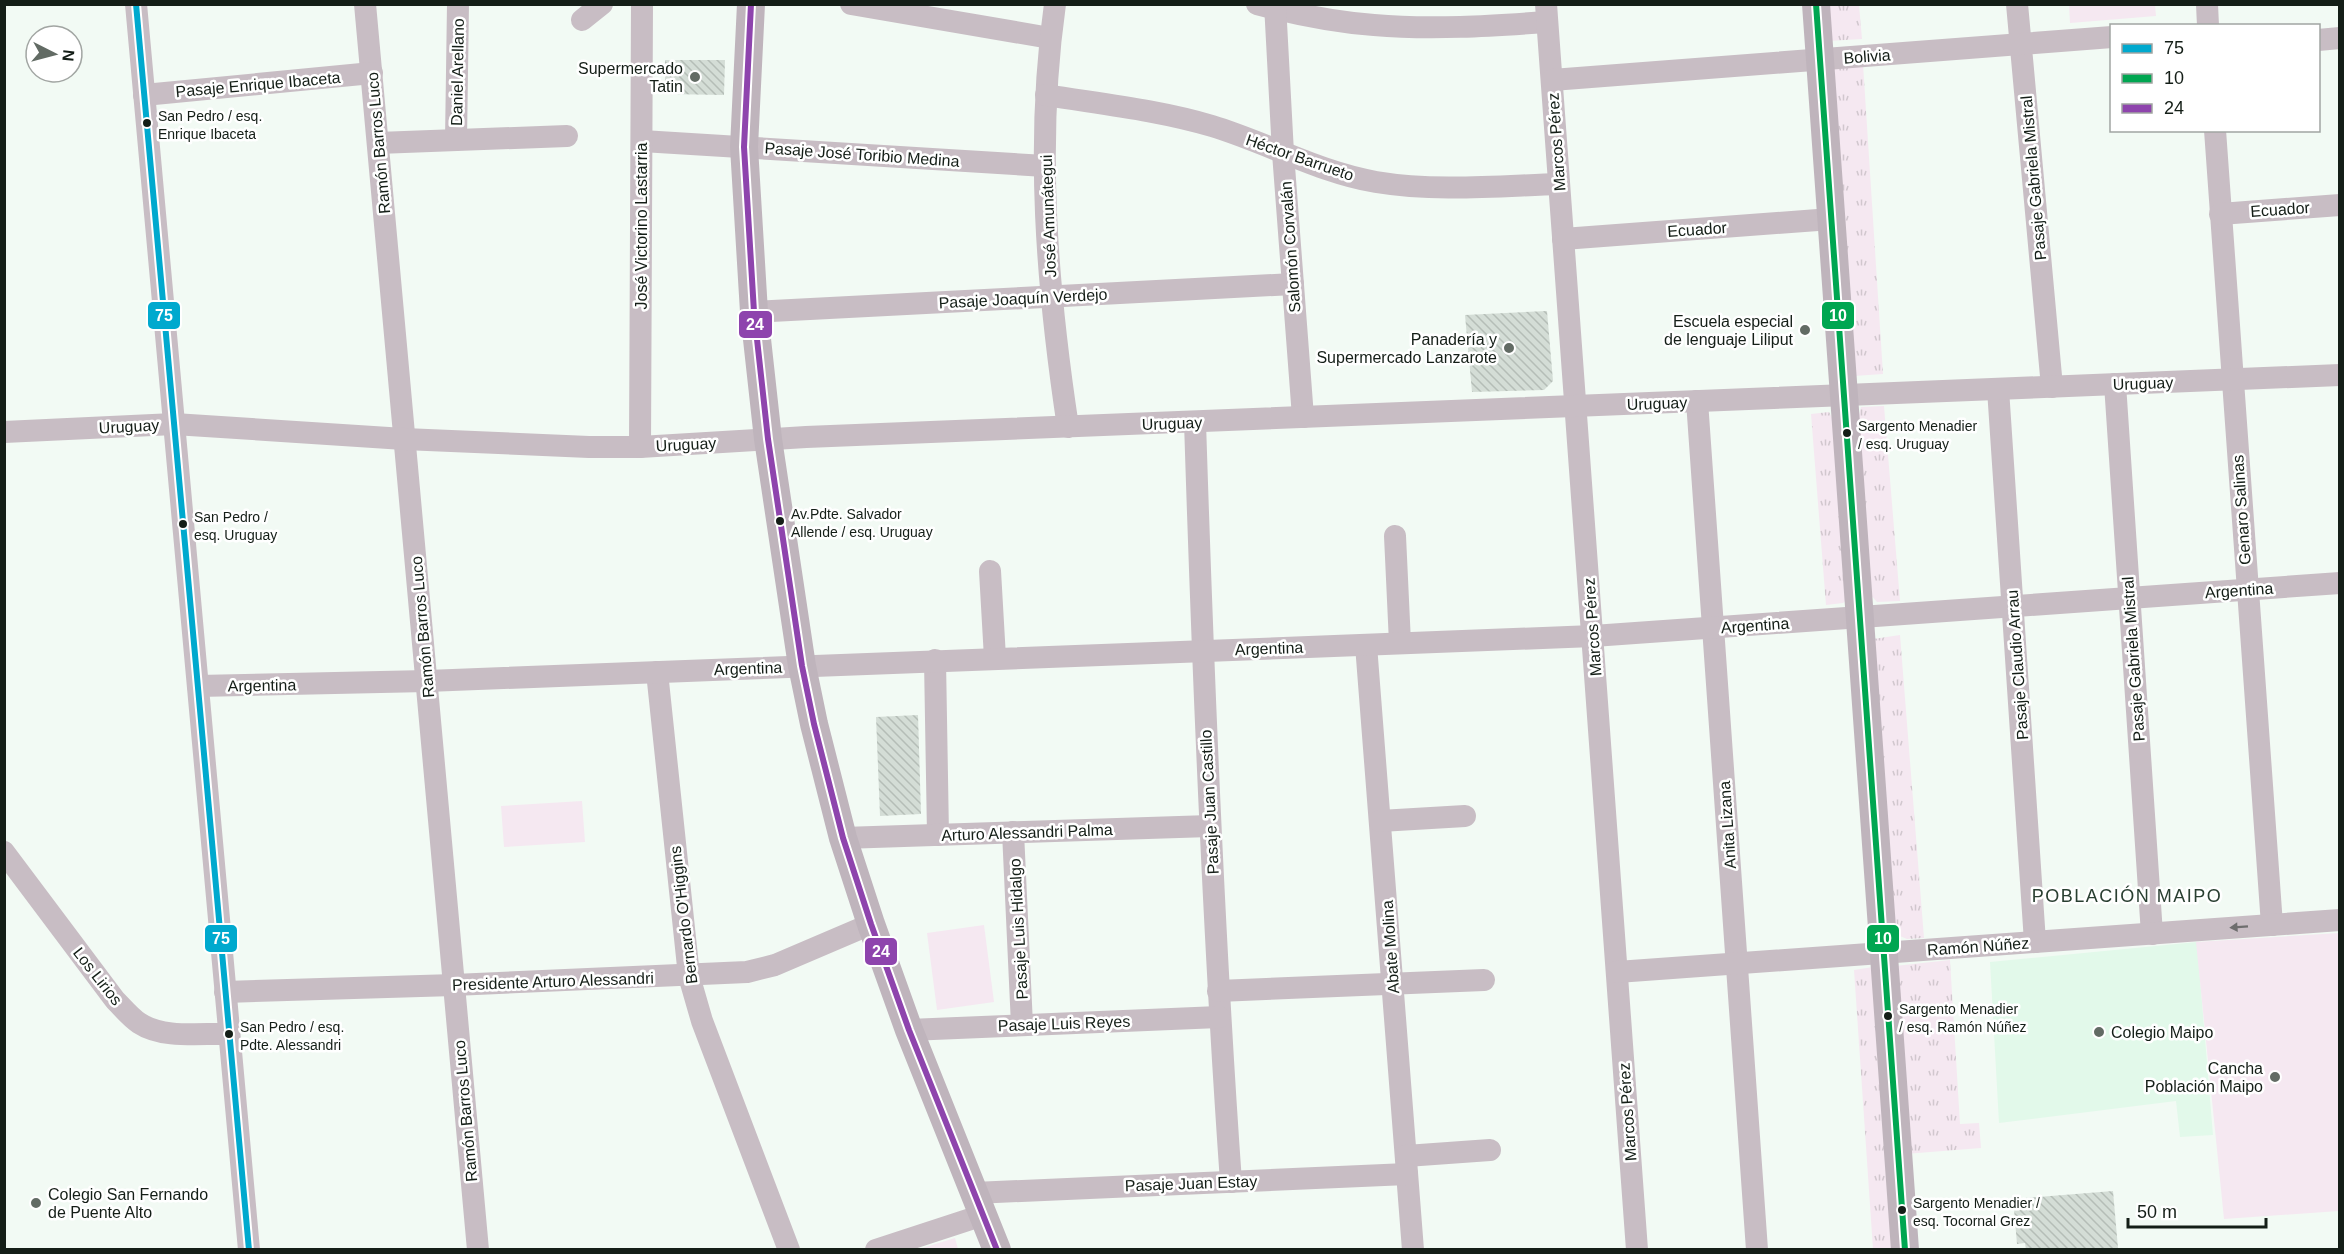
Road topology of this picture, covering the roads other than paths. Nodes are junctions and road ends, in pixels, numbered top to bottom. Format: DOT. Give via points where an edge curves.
graph roads {
  1 [pos="136,4"];
  2 [pos="366,4"];
  3 [pos="458,4"];
  4 [pos="602,4"];
  5 [pos="642,4"];
  6 [pos="751,4"];
  7 [pos="851,4"];
  8 [pos="1055,4"];
  9 [pos="1816,4"];
  10 [pos="2017,4"];
  11 [pos="2207,4"];
  12 [pos="1269,6"];
  13 [pos="1547,13"];
  14 [pos="582,20"];
  15 [pos="2208,24"];
  16 [pos="2110,37"];
  17 [pos="1050,38"];
  18 [pos="2340,38"];
  19 [pos="2320,40"];
  20 [pos="2020,44"];
  21 [pos="1820,59"];
  22 [pos="372,73"];
  23 [pos="1552,80"];
  24 [pos="144,94"];
  25 [pos="1046,95"];
  26 [pos="2215,132"];
  27 [pos="567,136"];
  28 [pos="456,140"];
  29 [pos="642,141"];
  30 [pos="378,143"];
  31 [pos="744,147"];
  32 [pos="1283,153"];
  33 [pos="1045,166"];
  34 [pos="1559,184"];
  35 [pos="2340,205"];
  36 [pos="2220,214"];
  37 [pos="1831,219"];
  38 [pos="1563,239"];
  39 [pos="1293,284"];
  40 [pos="1052,296"];
  41 [pos="754,312"];
  42 [pos="2340,375"];
  43 [pos="2231,379"];
  44 [pos="2115,384"];
  45 [pos="2052,387"];
  46 [pos="1998,389"];
  47 [pos="1844,395"];
  48 [pos="1698,401"];
  49 [pos="1576,406"];
  50 [pos="1303,417"];
  51 [pos="1195,422"];
  52 [pos="174,424"];
  53 [pos="1068,427"];
  54 [pos="4,432"];
  55 [pos="404,439"];
  56 [pos="768,439"];
  57 [pos="640,447"];
  58 [pos="1395,536"];
  59 [pos="990,571"];
  60 [pos="2340,583"];
  61 [pos="2247,590"];
  62 [pos="2129,598"];
  63 [pos="2013,607"];
  64 [pos="1860,618"];
  65 [pos="1713,628"];
  66 [pos="1593,636"];
  67 [pos="1400,643"];
  68 [pos="1366,645"];
  69 [pos="1202,651"];
  70 [pos="995,658"];
  71 [pos="935,660"];
  72 [pos="802,666"];
  73 [pos="657,672"];
  74 [pos="427,681"];
  75 [pos="198,686"];
  76 [pos="1465,816"];
  77 [pos="1380,821"];
  78 [pos="1210,826"];
  79 [pos="1013,832"];
  80 [pos="938,835"];
  81 [pos="843,838"];
  82 [pos="4,852"];
  83 [pos="2340,920"];
  84 [pos="871,924"];
  85 [pos="2272,925"];
  86 [pos="2152,934"];
  87 [pos="2036,942"];
  88 [pos="1884,953"];
  89 [pos="1737,963"];
  90 [pos="1617,972"];
  91 [pos="689,976"];
  92 [pos="1484,980"];
  93 [pos="1393,984"];
  94 [pos="454,985"];
  95 [pos="1218,991"];
  96 [pos="225,992"];
  97 [pos="1220,1017"];
  98 [pos="1022,1025"];
  99 [pos="909,1030"];
  100 [pos="229,1034"];
  101 [pos="1490,1150"];
  102 [pos="1407,1165"];
  103 [pos="1231,1182"];
  104 [pos="978,1204"];
  105 [pos="249,1250"];
  106 [pos="478,1250"];
  107 [pos="789,1250"];
  108 [pos="876,1250"];
  109 [pos="997,1250"];
  110 [pos="1413,1250"];
  111 [pos="1637,1250"];
  112 [pos="1757,1250"];
  113 [pos="1905,1250"];
  1 -- 24 [label="street"];
  2 -- 22 [label="street, Ramón Barros Luco"];
  3 -- 28 [label="street, Daniel Arellano"];
  4 -- 14 [label="street"];
  5 -- 29 [label="street, José Victorino Lastarria"];
  6 -- 31 [label="main road"];
  7 -- 17 [label="street"];
  8 -- 17 [label="street, José Amunátegui"];
  9 -- 21 [label="main road"];
  10 -- 20 [label="street, Pasaje Gabriela Mistral"];
  11 -- 15 [label="street"];
  12 -- 13 [label="street" via="1336,21 1402,27 1468,27"];
  12 -- 32 [label="street, Salomón Corvalán"];
  13 -- 23 [label="street, Marcos Pérez"];
  16 -- 20 [label="street, Bolivia"];
  17 -- 25 [label="street, José Amunátegui"];
  18 -- 19 [label="street"];
  20 -- 21 [label="street, Bolivia"];
  20 -- 45 [label="street, Pasaje Gabriela Mistral"];
  21 -- 23 [label="street, Bolivia"];
  21 -- 37 [label="main road"];
  22 -- 24 [label="street, Pasaje Enrique Ibaceta"];
  22 -- 30 [label="street, Ramón Barros Luco"];
  23 -- 34 [label="street, Marcos Pérez"];
  24 -- 52 [label="street"];
  25 -- 32 [label="street, Héctor Barrueto" via="1182,118"];
  25 -- 33 [label="street, José Amunátegui"];
  26 -- 36 [label="street, Genaro Salinas"];
  27 -- 28 [label="street"];
  28 -- 30 [label="street"];
  29 -- 31 [label="street, Pasaje José Toribio Medina"];
  29 -- 57 [label="street, José Victorino Lastarria"];
  30 -- 55 [label="street, Ramón Barros Luco"];
  31 -- 33 [label="street, Pasaje José Toribio Medina"];
  31 -- 41 [label="main road"];
  32 -- 34 [label="street, Héctor Barrueto" via="1328,170 1401,185"];
  32 -- 39 [label="street, Salomón Corvalán"];
  33 -- 40 [label="street, José Amunátegui"];
  34 -- 38 [label="street, Marcos Pérez"];
  35 -- 36 [label="street, Ecuador"];
  36 -- 43 [label="street, Genaro Salinas"];
  37 -- 38 [label="street, Ecuador"];
  37 -- 47 [label="main road"];
  38 -- 49 [label="street, Marcos Pérez"];
  39 -- 40 [label="street, Pasaje Joaquín Verdejo"];
  39 -- 50 [label="street, Salomón Corvalán"];
  40 -- 41 [label="street, Pasaje Joaquín Verdejo"];
  40 -- 53 [label="street, José Amunátegui"];
  41 -- 56 [label="main road"];
  42 -- 43 [label="street, Uruguay"];
  43 -- 44 [label="street, Uruguay"];
  43 -- 61 [label="street, Genaro Salinas"];
  44 -- 45 [label="street, Uruguay"];
  44 -- 62 [label="street, Pasaje Gabriela Mistral"];
  45 -- 46 [label="street, Uruguay"];
  46 -- 47 [label="street, Uruguay"];
  46 -- 63 [label="street, Pasaje Claudio Arrau"];
  47 -- 48 [label="street, Uruguay"];
  47 -- 64 [label="main road"];
  48 -- 49 [label="street, Uruguay"];
  48 -- 65 [label="street, Anita Lizana"];
  49 -- 50 [label="street, Uruguay"];
  49 -- 66 [label="street, Marcos Pérez"];
  50 -- 51 [label="street, Uruguay"];
  51 -- 53 [label="street, Uruguay"];
  51 -- 69 [label="street, Pasaje Juan Castillo"];
  52 -- 54 [label="street, Uruguay"];
  52 -- 55 [label="street, Uruguay"];
  52 -- 75 [label="street"];
  53 -- 56 [label="street, Uruguay"];
  55 -- 57 [label="street, Uruguay"];
  55 -- 74 [label="street, Ramón Barros Luco"];
  56 -- 57 [label="street, Uruguay"];
  56 -- 72 [label="main road"];
  58 -- 67 [label="street"];
  59 -- 70 [label="street"];
  60 -- 61 [label="street, Argentina"];
  61 -- 62 [label="street, Argentina"];
  61 -- 85 [label="street, Genaro Salinas"];
  62 -- 63 [label="street, Argentina"];
  62 -- 86 [label="street, Pasaje Gabriela Mistral"];
  63 -- 64 [label="street, Argentina"];
  63 -- 87 [label="street, Pasaje Claudio Arrau"];
  64 -- 65 [label="street, Argentina"];
  64 -- 88 [label="main road"];
  65 -- 66 [label="street, Argentina"];
  65 -- 89 [label="street, Anita Lizana"];
  66 -- 67 [label="street, Argentina"];
  66 -- 90 [label="street, Marcos Pérez"];
  67 -- 68 [label="street, Argentina"];
  68 -- 69 [label="street, Argentina"];
  68 -- 77 [label="street, Abate Molina"];
  69 -- 70 [label="street, Argentina"];
  69 -- 78 [label="street, Pasaje Juan Castillo"];
  70 -- 71 [label="street, Argentina"];
  71 -- 72 [label="street, Argentina"];
  71 -- 80 [label="street"];
  72 -- 73 [label="street, Argentina"];
  72 -- 81 [label="main road"];
  73 -- 74 [label="street, Argentina"];
  73 -- 91 [label="street, Bernardo O'Higgins"];
  74 -- 75 [label="street, Argentina"];
  74 -- 94 [label="street, Ramón Barros Luco"];
  75 -- 96 [label="street"];
  76 -- 77 [label="street"];
  77 -- 93 [label="street, Abate Molina"];
  78 -- 79 [label="street, Arturo Alessandri Palma"];
  78 -- 95 [label="street, Pasaje Juan Castillo"];
  79 -- 80 [label="street, Arturo Alessandri Palma"];
  79 -- 98 [label="street, Pasaje Luis Hidalgo"];
  80 -- 81 [label="street, Arturo Alessandri Palma"];
  81 -- 84 [label="main road"];
  82 -- 100 [label="street, Los Lirios" via="115,1000 138,1022 163,1032"];
  83 -- 85 [label="street, Ramón Núñez"];
  84 -- 91 [label="street, Presidente Arturo Alessandri" via="766,968"];
  84 -- 99 [label="main road"];
  85 -- 86 [label="street, Ramón Núñez, one-way"];
  86 -- 87 [label="street, Ramón Núñez"];
  87 -- 88 [label="street, Ramón Núñez"];
  88 -- 89 [label="street, Ramón Núñez"];
  88 -- 113 [label="main road"];
  89 -- 90 [label="street, Ramón Núñez"];
  89 -- 112 [label="street, Anita Lizana"];
  90 -- 111 [label="street, Marcos Pérez"];
  91 -- 94 [label="street, Presidente Arturo Alessandri"];
  91 -- 107 [label="street, Bernardo O'Higgins" via="702,1021"];
  92 -- 93 [label="street"];
  93 -- 95 [label="street"];
  93 -- 102 [label="street, Abate Molina"];
  94 -- 96 [label="street, Presidente Arturo Alessandri"];
  94 -- 106 [label="street, Ramón Barros Luco"];
  95 -- 97 [label="street, Pasaje Juan Castillo"];
  96 -- 100 [label="street"];
  97 -- 98 [label="street, Pasaje Luis Reyes"];
  97 -- 103 [label="street, Pasaje Juan Castillo"];
  98 -- 99 [label="street, Pasaje Luis Reyes"];
  99 -- 104 [label="main road"];
  100 -- 105 [label="street"];
  101 -- 102 [label="street, Pasaje Juan Estay"];
  102 -- 103 [label="street, Pasaje Juan Estay"];
  102 -- 110 [label="street, Abate Molina"];
  103 -- 104 [label="street, Pasaje Juan Estay"];
  104 -- 108 [label="street, Pasaje Juan Estay"];
  104 -- 109 [label="main road"];
}
